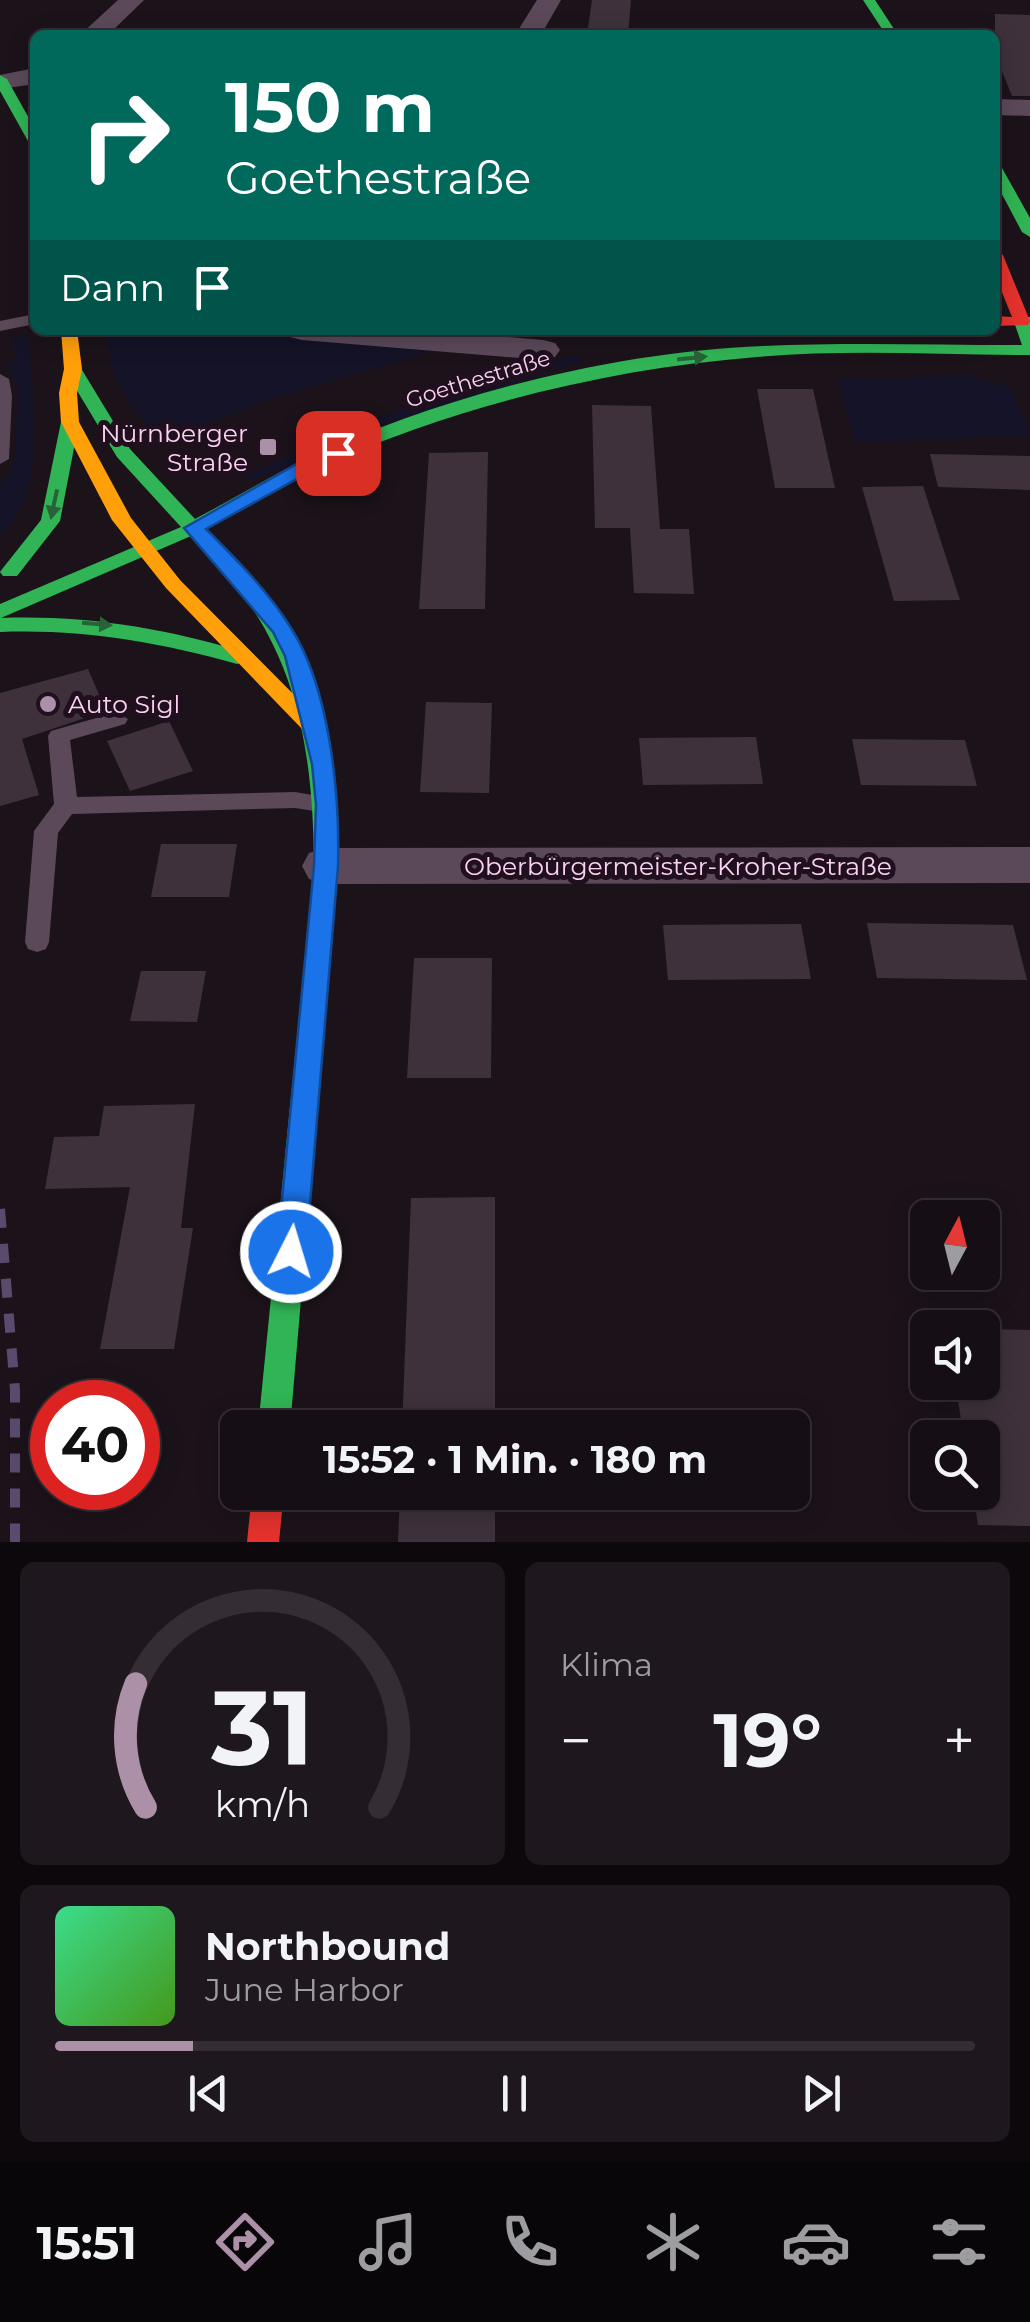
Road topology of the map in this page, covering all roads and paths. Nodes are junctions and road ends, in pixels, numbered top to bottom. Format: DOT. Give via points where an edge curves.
graph roads {
  1 [pos="132,0"];
  2 [pos="549,0"];
  3 [pos="869,0"];
  4 [pos="99,30"];
  5 [pos="531,30"];
  6 [pos="889,30"];
  7 [pos="30,77"];
  8 [pos="1,81"];
  9 [pos="1000,107"];
  10 [pos="1030,108"];
  11 [pos="30,132"];
  12 [pos="1000,177"];
  13 [pos="1030,232"];
  14 [pos="1000,267"];
  15 [pos="30,320"];
  16 [pos="1000,324"];
  17 [pos="0,326"];
  18 [pos="1028,334"];
  19 [pos="70,335"];
  20 [pos="368,335"];
  21 [pos="551,349"];
  22 [pos="73,369"];
  23 [pos="469,369"];
  24 [pos="0,380"];
  25 [pos="70,422"];
  26 [pos="0,459"];
  27 [pos="172,497"];
  28 [pos="122,520"];
  29 [pos="194,528"];
  30 [pos="95,533"];
  31 [pos="61,548"];
  32 [pos="145,549"];
  33 [pos="5,574"];
  34 [pos="0,612"];
  35 [pos="0,625"];
  36 [pos="248,660"];
  37 [pos="117,719"];
  38 [pos="315,729"];
  39 [pos="328,805"];
  40 [pos="66,806"];
  41 [pos="1030,865"];
  42 [pos="326,866"];
  43 [pos="37,942"];
  44 [pos="276,1410"];
  45 [pos="266,1510"];
  46 [pos="263,1542"];
  1 -- 4 [label="street"];
  2 -- 5 [label="street"];
  3 -- 6 [label="street"];
  7 -- 8 [label="street"];
  8 -- 11 [label="street"];
  9 -- 10 [label="street"];
  12 -- 13 [label="street"];
  14 -- 18 [label="street"];
  15 -- 17 [label="lane"];
  16 -- 18 [label="street"];
  29 -- 18 [label="street, Goethestraße, one-way" via="309,465 533,386 762,352"];
  19 -- 22 [label="street"];
  20 -- 21 [label="street"];
  21 -- 23 [label="street, Goethestraße"];
  22 -- 25 [label="street"];
  22 -- 27 [label="street" via="107,428"];
  24 -- 26 [label="lane"];
  25 -- 28 [label="street"];
  25 -- 33 [label="street, one-way" via="50,521"];
  27 -- 28 [label="street"];
  27 -- 29 [label="street"];
  28 -- 30 [label="street"];
  28 -- 32 [label="street"];
  29 -- 32 [label="street, Goethestraße"];
  29 -- 38 [label="street" via="282,630 296,656"];
  31 -- 33 [label="street"];
  32 -- 34 [label="street, Goethestraße"];
  32 -- 36 [label="street"];
  35 -- 36 [label="street, one-way" via="49,620 127,627"];
  36 -- 38 [label="street"];
  37 -- 40 [label="lane" via="59,736"];
  38 -- 39 [label="street"];
  39 -- 40 [label="lane" via="294,800"];
  39 -- 42 [label="street"];
  40 -- 43 [label="lane" via="46,831"];
  41 -- 42 [label="street, Oberbürgermeister-Kroher-Straße"];
  42 -- 44 [label="street"];
  45 -- 46 [label="street"];
}
